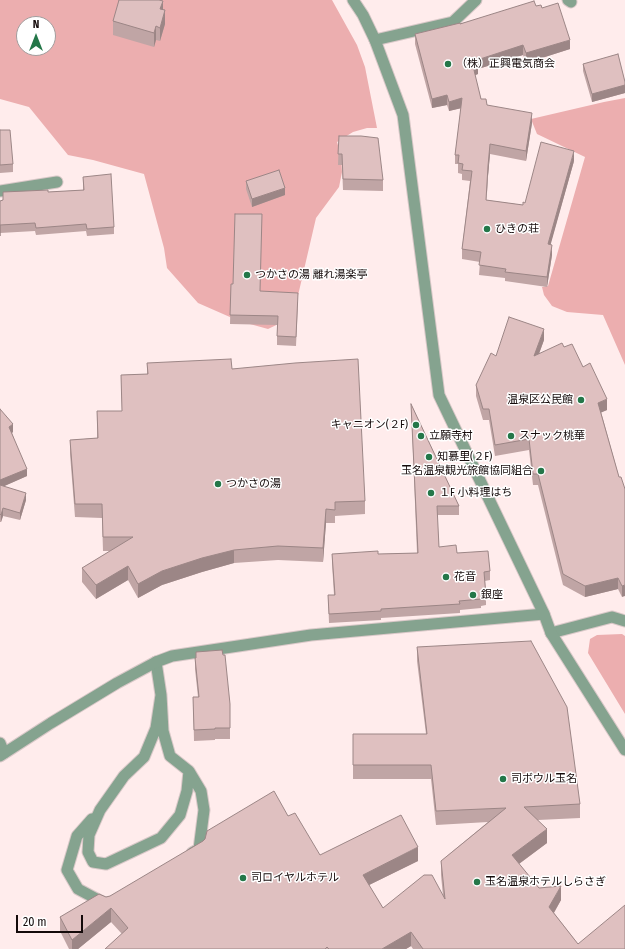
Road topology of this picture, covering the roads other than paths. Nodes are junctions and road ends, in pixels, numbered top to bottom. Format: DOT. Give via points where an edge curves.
graph roads {
  1 [pos="353,0"];
  2 [pos="476,0"];
  3 [pos="375,40"];
  4 [pos="57,182"];
  5 [pos="0,191"];
  6 [pos="544,614"];
  7 [pos="625,621"];
  8 [pos="551,633"];
  9 [pos="156,662"];
  10 [pos="161,694"];
  11 [pos="1,750"];
  12 [pos="625,750"];
  13 [pos="190,771"];
  14 [pos="100,810"];
  15 [pos="185,857"];
  16 [pos="119,896"];
  1 -- 3 [label="street" via="364,15"];
  2 -- 3 [label="street" via="454,22"];
  3 -- 6 [label="street" via="403,115 439,395"];
  4 -- 5 [label="street"];
  6 -- 8 [label="street"];
  6 -- 9 [label="street" via="311,635 172,656"];
  7 -- 8 [label="street" via="612,617"];
  8 -- 12 [label="street"];
  9 -- 10 [label="street"];
  9 -- 11 [label="street"];
  10 -- 13 [label="street" via="163,731 170,756"];
  10 -- 14 [label="street" via="156,728 144,757 124,776"];
  13 -- 14 [label="street" via="180,815 161,838 106,864 93,862 88,852 89,835"];
  13 -- 15 [label="street" via="201,791 204,810 199,849"];
  14 -- 16 [label="street" via="77,836 67,870 78,889 106,904"];
}
